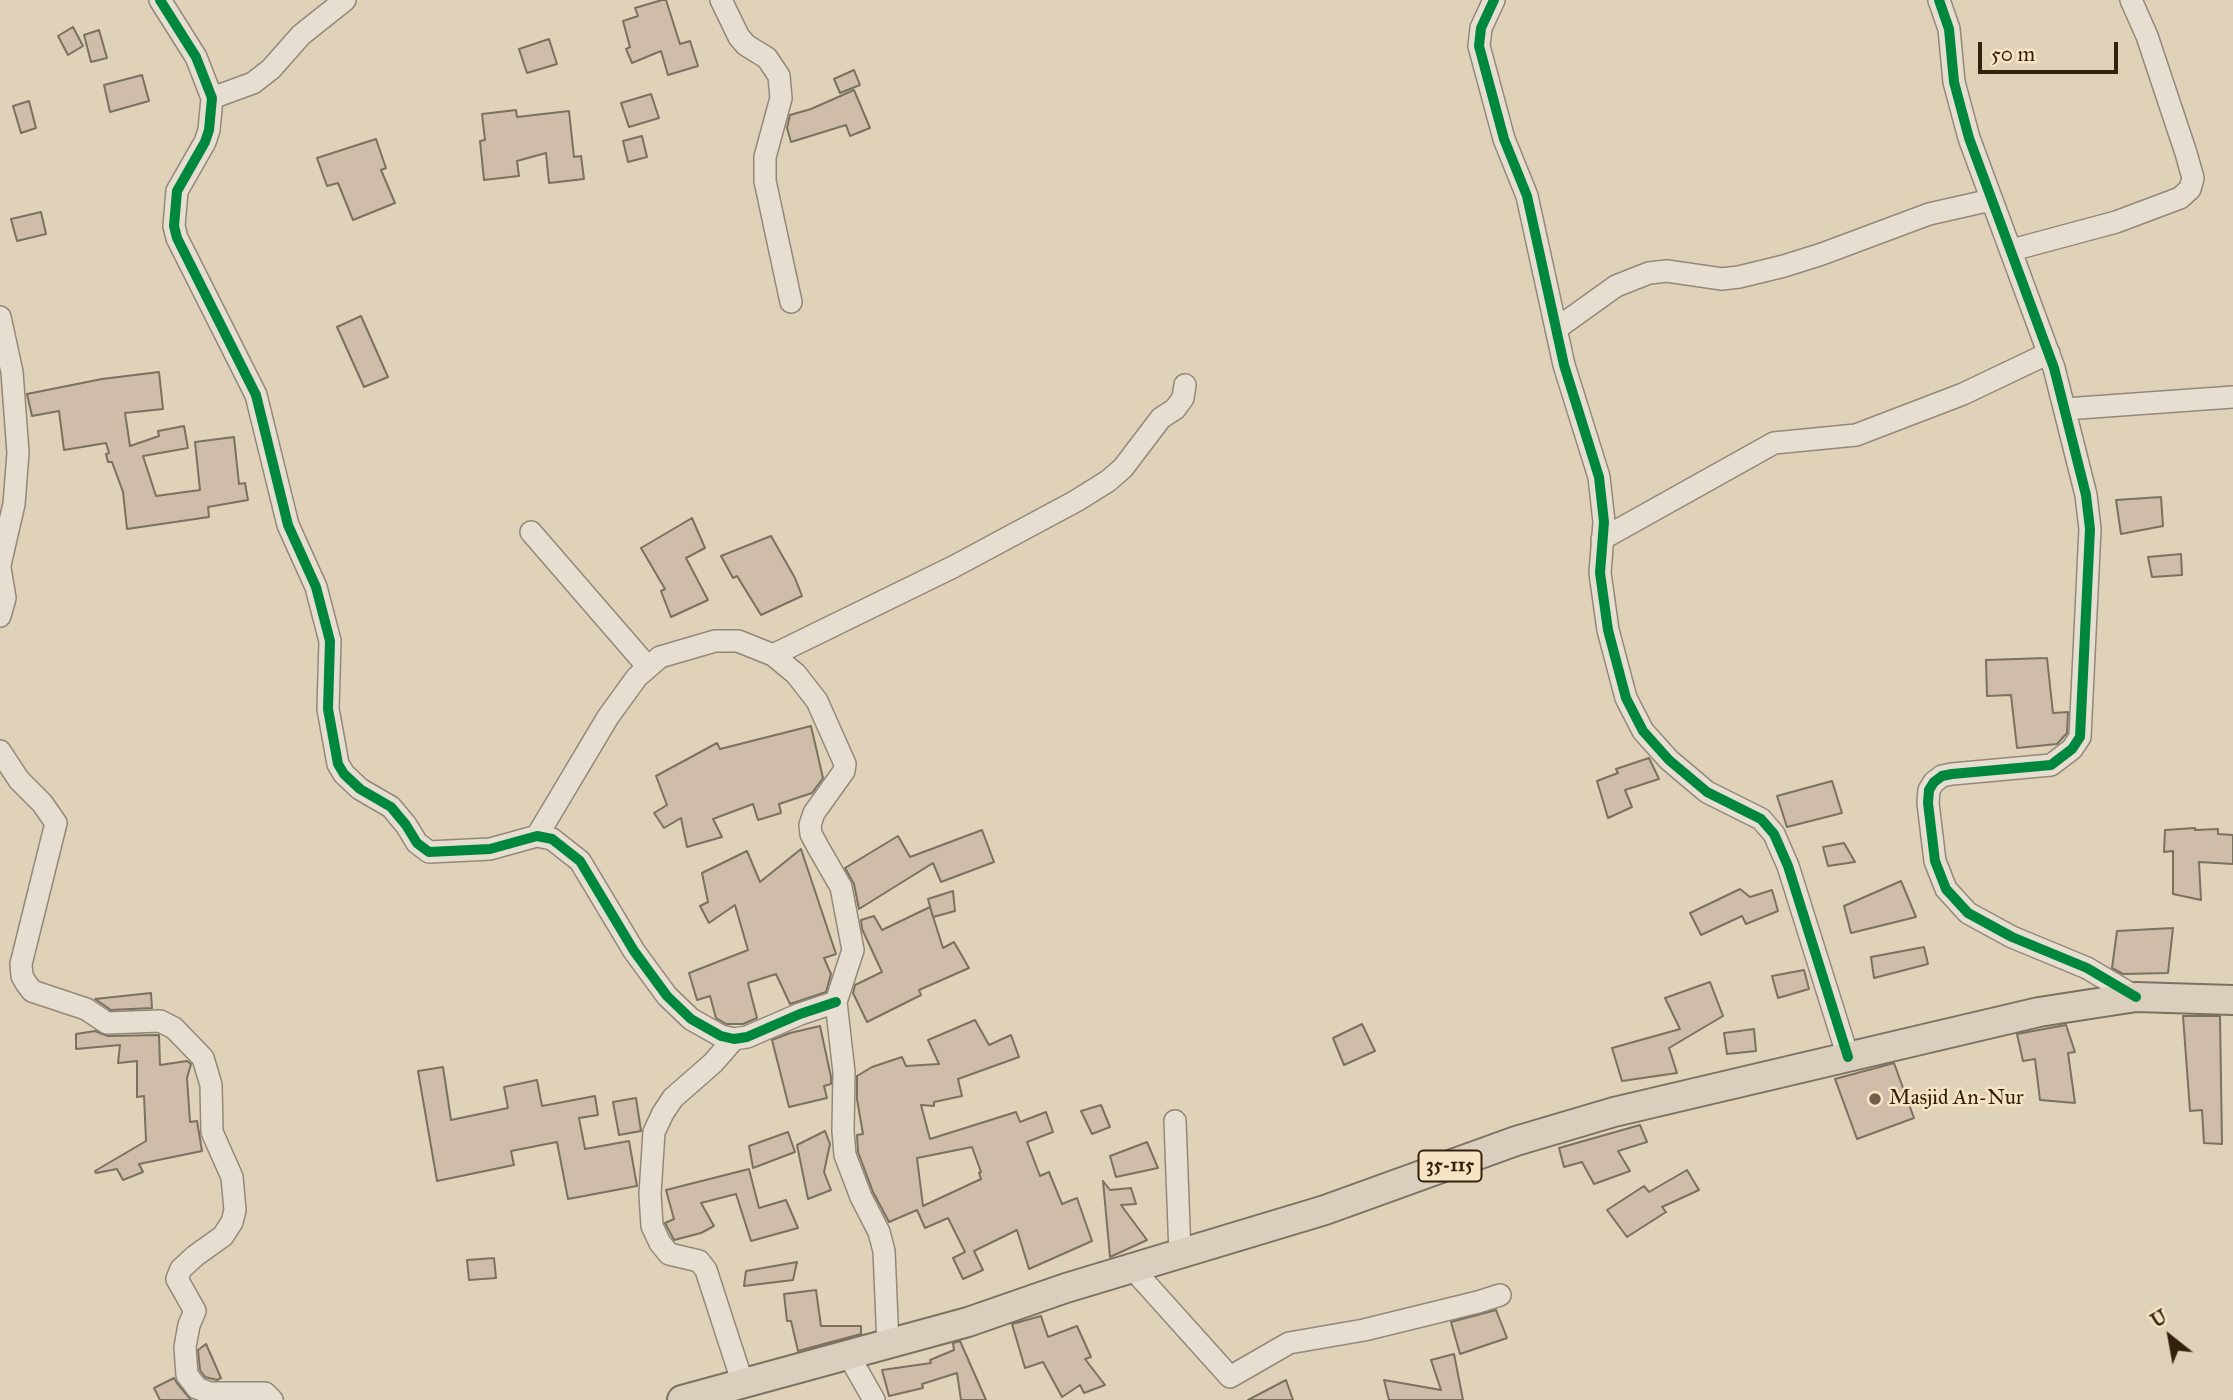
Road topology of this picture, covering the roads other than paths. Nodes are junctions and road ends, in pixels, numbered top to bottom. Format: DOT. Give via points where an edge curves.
graph roads {
  1 [pos="160,0"];
  2 [pos="345,0"];
  3 [pos="721,0"];
  4 [pos="1494,0"];
  5 [pos="1939,0"];
  6 [pos="2131,0"];
  7 [pos="212,97"];
  8 [pos="1991,200"];
  9 [pos="2012,250"];
  10 [pos="791,302"];
  11 [pos="0,317"];
  12 [pos="1556,329"];
  13 [pos="2049,353"];
  14 [pos="1185,385"];
  15 [pos="2233,397"];
  16 [pos="2065,409"];
  17 [pos="531,531"];
  18 [pos="1602,539"];
  19 [pos="0,567"];
  20 [pos="0,616"];
  21 [pos="773,655"];
  22 [pos="648,666"];
  23 [pos="0,751"];
  24 [pos="537,835"];
  25 [pos="2136,997"];
  26 [pos="2233,1000"];
  27 [pos="836,1002"];
  28 [pos="734,1039"];
  29 [pos="1848,1057"];
  30 [pos="1175,1121"];
  31 [pos="1180,1254"];
  32 [pos="1132,1268"];
  33 [pos="1500,1295"];
  34 [pos="888,1345"];
  35 [pos="849,1356"];
  36 [pos="743,1384"];
  37 [pos="272,1400"];
  38 [pos="681,1400"];
  39 [pos="874,1400"];
  1 -- 7 [label="street" via="196,57"];
  2 -- 7 [label="street" via="253,83"];
  3 -- 10 [label="street" via="739,37 767,58 779,76 781,98 765,157 765,181"];
  4 -- 12 [label="street" via="1481,28 1479,46 1504,139 1527,197"];
  5 -- 8 [label="street" via="1949,29 1954,82"];
  6 -- 9 [label="street" via="2186,153 2193,178 2190,188 2180,198 2116,222"];
  7 -- 24 [label="street" via="209,130 177,191 173,226 256,395 288,524 316,587 330,641 328,709 338,764 360,789 391,807 417,844 429,852 490,849"];
  8 -- 9 [label="street"];
  8 -- 12 [label="street" via="1929,214 1810,258 1739,277 1648,273 1616,286"];
  9 -- 13 [label="street"];
  11 -- 19 [label="street" via="12,372 18,453 14,504"];
  12 -- 18 [label="street" via="1599,477"];
  13 -- 16 [label="street"];
  13 -- 18 [label="street" via="1963,394 1856,435 1774,443"];
  14 -- 21 [label="street" via="1175,409 1161,418 1108,481 953,567"];
  15 -- 16 [label="street"];
  16 -- 25 [label="street" via="2090,529 2080,737 2051,765 1942,776 1929,790 1930,828 1935,861 1946,889 1968,913 2087,968"];
  17 -- 22 [label="street"];
  18 -- 29 [label="street" via="1600,573 1608,631 1633,714 1656,746 1690,779 1761,819 1774,834"];
  19 -- 20 [label="street" via="5,597"];
  21 -- 22 [label="street" via="738,641 715,641 678,650"];
  21 -- 27 [label="street" via="817,701 845,764 810,825 841,887 851,934 853,950"];
  22 -- 24 [label="street" via="608,717"];
  23 -- 37 [label="street" via="56,822 22,964 26,983 32,991 86,1009 107,1023 160,1021 173,1028 203,1058 212,1085 212,1132 232,1177 235,1210 223,1236 181,1269 177,1279 195,1311 185,1347 187,1375 197,1388 210,1393 265,1393"];
  24 -- 28 [label="street" via="552,839 580,861 647,970 679,1009 708,1030"];
  25 -- 26 [label="main road, 35-115"];
  25 -- 29 [label="main road, 35-115" via="2039,1012"];
  27 -- 28 [label="street"];
  27 -- 34 [label="street" via="844,1072 845,1155 884,1251"];
  28 -- 36 [label="street" via="663,1113 654,1132 650,1194 652,1226 660,1243 669,1254 699,1261 706,1270"];
  29 -- 31 [label="main road, 35-115" via="1593,1118 1325,1210"];
  30 -- 31 [label="street"];
  31 -- 32 [label="main road, 35-115"];
  32 -- 33 [label="street" via="1230,1377 1289,1343 1364,1330"];
  32 -- 34 [label="main road, 35-115"];
  34 -- 35 [label="main road, 35-115"];
  35 -- 36 [label="main road, 35-115"];
  35 -- 39 [label="street"];
  36 -- 38 [label="main road, 35-115"];
}
